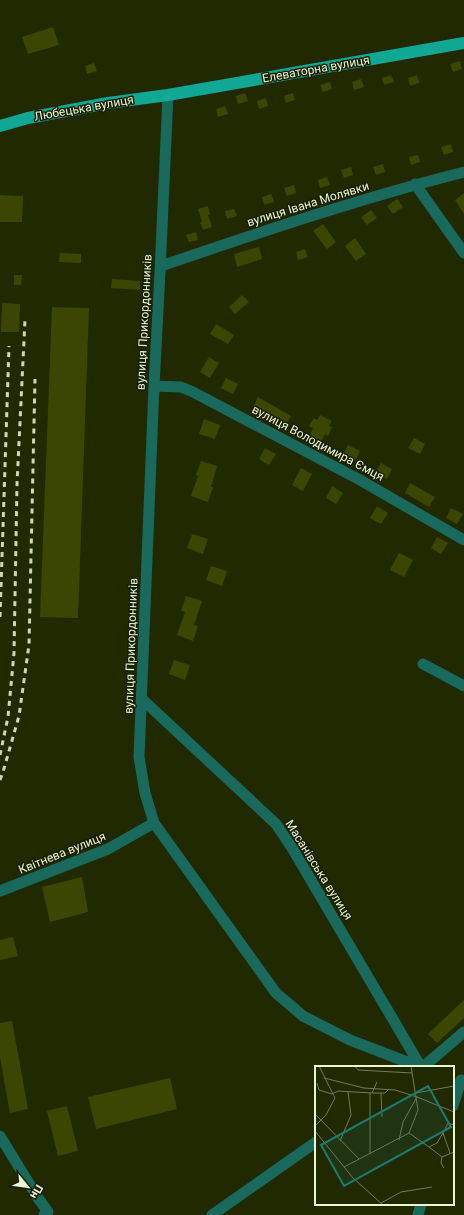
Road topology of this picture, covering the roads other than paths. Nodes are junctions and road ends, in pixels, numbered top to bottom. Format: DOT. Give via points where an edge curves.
graph roads {
  1 [pos="464,43"];
  2 [pos="168,95"];
  3 [pos="0,126"];
  4 [pos="464,172"];
  5 [pos="415,184"];
  6 [pos="464,253"];
  7 [pos="161,266"];
  8 [pos="154,386"];
  9 [pos="464,540"];
  10 [pos="422,664"];
  11 [pos="464,686"];
  12 [pos="142,699"];
  13 [pos="154,822"];
  14 [pos="0,892"];
  15 [pos="464,1032"];
  16 [pos="418,1066"];
  17 [pos="420,1066"];
  18 [pos="422,1066"];
  19 [pos="459,1079"];
  20 [pos="454,1102"];
  21 [pos="0,1136"];
  22 [pos="315,1143"];
  23 [pos="421,1205"];
  24 [pos="44,1215"];
  25 [pos="212,1215"];
  26 [pos="418,1215"];
  1 -- 2 [label="main road, Елеваторна вулиця"];
  2 -- 3 [label="main road, Любецька вулиця" via="36,116"];
  2 -- 7 [label="street, вулиця Прикордонників"];
  4 -- 5 [label="street, вулиця Івана Молявки"];
  5 -- 6 [label="street"];
  5 -- 7 [label="street, вулиця Івана Молявки"];
  7 -- 8 [label="street, вулиця Прикордонників"];
  8 -- 9 [label="street, вулиця Володимира Ємця" via="181,387 193,392 360,480"];
  8 -- 12 [label="street, вулиця Прикордонників"];
  10 -- 11 [label="street"];
  12 -- 13 [label="street, вулиця Прикордонників" via="139,757 145,793"];
  12 -- 17 [label="street, Масанівська вулиця" via="276,824"];
  13 -- 14 [label="street, Квітнева вулиця" via="108,849"];
  13 -- 16 [label="street, вулиця Прикордонників" via="276,993 303,1016 350,1040"];
  15 -- 18 [label="street"];
  19 -- 20 [label="street"];
  21 -- 24 [label="street" via="48,1212"];
  22 -- 25 [label="street"];
  23 -- 26 [label="street"];
}
